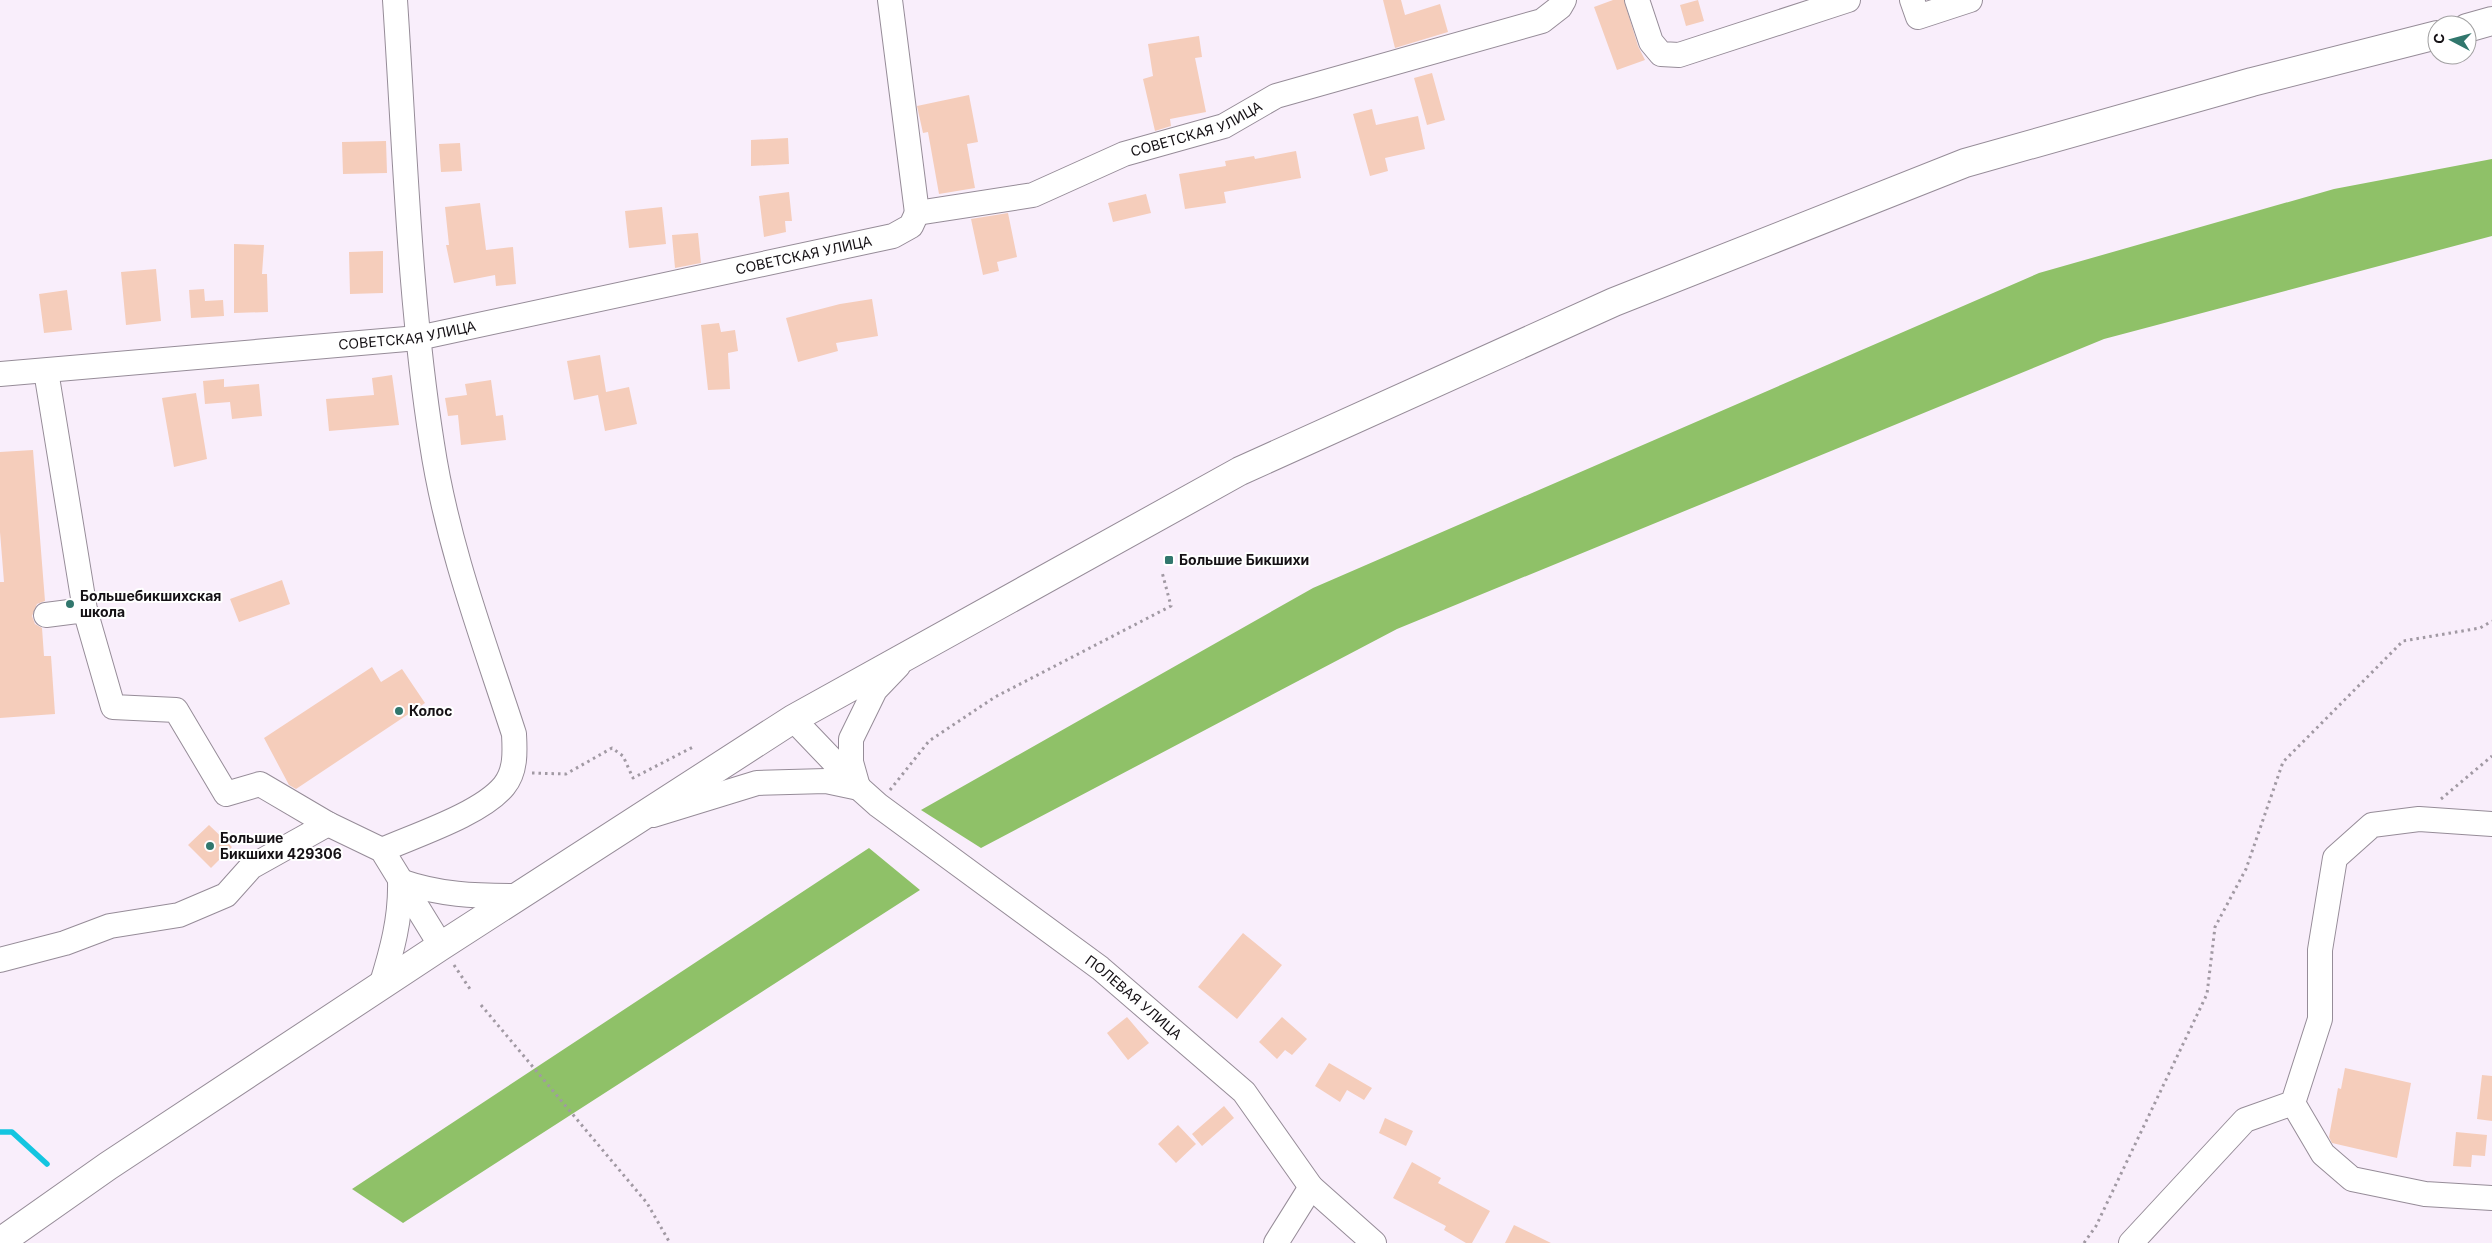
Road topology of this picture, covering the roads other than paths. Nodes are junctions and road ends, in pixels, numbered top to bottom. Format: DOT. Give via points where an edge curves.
graph roads {
  1 [pos="395,0"];
  2 [pos="890,0"];
  3 [pos="1564,0"];
  4 [pos="1637,0"];
  5 [pos="1848,0"];
  6 [pos="1970,0"];
  7 [pos="1915,8"];
  8 [pos="2492,21"];
  9 [pos="2477,25"];
  10 [pos="2427,38"];
  11 [pos="916,213"];
  12 [pos="418,338"];
  13 [pos="46,370"];
  14 [pos="0,374"];
  15 [pos="85,610"];
  16 [pos="46,615"];
  17 [pos="913,651"];
  18 [pos="793,719"];
  19 [pos="859,788"];
  20 [pos="630,823"];
  21 [pos="328,824"];
  22 [pos="2492,824"];
  23 [pos="382,850"];
  24 [pos="400,881"];
  25 [pos="516,896"];
  26 [pos="440,946"];
  27 [pos="0,960"];
  28 [pos="381,986"];
  29 [pos="2293,1103"];
  30 [pos="1311,1187"];
  31 [pos="2492,1198"];
  32 [pos="0,1242"];
  33 [pos="1276,1243"];
  34 [pos="1374,1243"];
  35 [pos="2131,1243"];
  1 -- 12 [label="street"];
  2 -- 11 [label="street"];
  3 -- 11 [label="street, СОВЕТСКАЯ УЛИЦА" via="1542,21 1276,96 1224,126 1124,154 1033,195"];
  4 -- 5 [label="street" via="1652,42 1661,54 1679,56"];
  6 -- 7 [label="street"];
  8 -- 9 [label="highway"];
  10 -- 17 [label="highway" via="2252,82 1966,163 1623,298 1240,471"];
  11 -- 12 [label="street, СОВЕТСКАЯ УЛИЦА" via="911,226 893,236"];
  12 -- 13 [label="street, СОВЕТСКАЯ УЛИЦА"];
  12 -- 23 [label="street" via="432,446 459,569 514,734 515,756 511,773 491,798 461,816"];
  13 -- 14 [label="street, СОВЕТСКАЯ УЛИЦА"];
  13 -- 15 [label="street"];
  15 -- 16 [label="street"];
  15 -- 21 [label="street" via="113,707 176,710 226,794 260,784"];
  17 -- 18 [label="highway"];
  17 -- 19 [label="street" via="875,690 851,739 851,762"];
  18 -- 19 [label="street, ПОЛЕВАЯ УЛИЦА"];
  18 -- 20 [label="highway"];
  19 -- 20 [label="street" via="826,781 757,783"];
  19 -- 30 [label="street, ПОЛЕВАЯ УЛИЦА" via="1100,968 1244,1092"];
  20 -- 25 [label="highway"];
  21 -- 23 [label="street"];
  21 -- 27 [label="street" via="251,867 226,895 179,915 110,926 65,943"];
  22 -- 29 [label="street" via="2419,819 2372,825 2335,858 2320,950 2320,1019"];
  23 -- 24 [label="street"];
  24 -- 25 [label="street" via="445,894"];
  24 -- 26 [label="street"];
  24 -- 28 [label="street" via="396,939"];
  25 -- 26 [label="highway"];
  26 -- 28 [label="highway"];
  28 -- 32 [label="highway" via="108,1166"];
  29 -- 31 [label="street" via="2322,1154 2352,1179 2425,1194"];
  29 -- 35 [label="street" via="2245,1120"];
  30 -- 33 [label="street"];
  30 -- 34 [label="street, ПОЛЕВАЯ УЛИЦА"];
}
